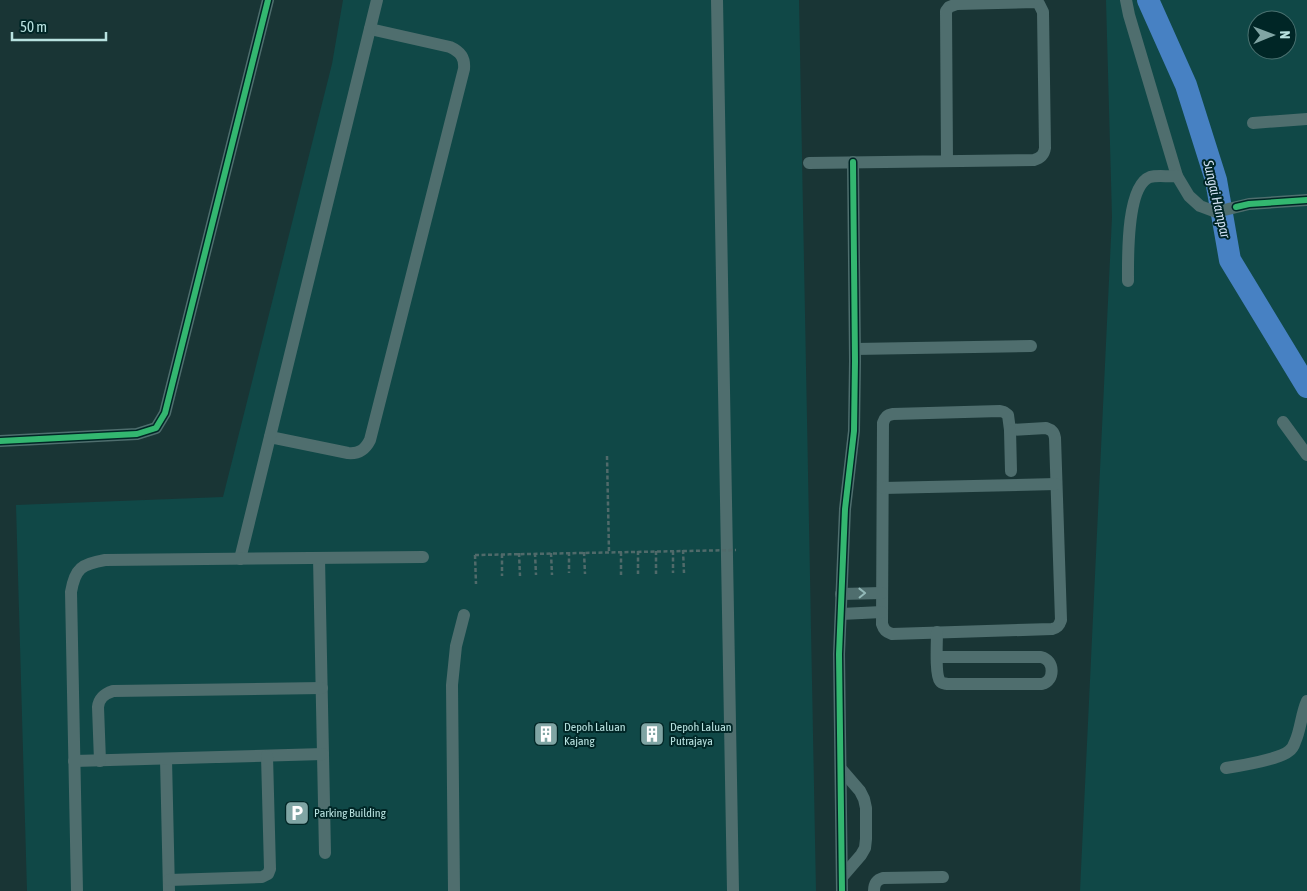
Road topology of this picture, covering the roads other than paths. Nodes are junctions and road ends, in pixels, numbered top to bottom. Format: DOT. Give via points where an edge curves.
graph roads {
  1 [pos="268,0"];
  2 [pos="377,0"];
  3 [pos="717,0"];
  4 [pos="1126,0"];
  5 [pos="370,29"];
  6 [pos="1307,119"];
  7 [pos="1254,123"];
  8 [pos="947,161"];
  9 [pos="853,162"];
  10 [pos="810,163"];
  11 [pos="1177,176"];
  12 [pos="1307,200"];
  13 [pos="1128,281"];
  14 [pos="1031,346"];
  15 [pos="855,349"];
  16 [pos="1283,422"];
  17 [pos="1010,430"];
  18 [pos="270,437"];
  19 [pos="0,441"];
  20 [pos="1307,455"];
  21 [pos="1011,471"];
  22 [pos="1056,484"];
  23 [pos="883,488"];
  24 [pos="423,557"];
  25 [pos="318,558"];
  26 [pos="240,560"];
  27 [pos="882,593"];
  28 [pos="841,594"];
  29 [pos="882,612"];
  30 [pos="841,614"];
  31 [pos="464,615"];
  32 [pos="937,632"];
  33 [pos="937,657"];
  34 [pos="322,688"];
  35 [pos="1307,701"];
  36 [pos="323,754"];
  37 [pos="267,756"];
  38 [pos="166,759"];
  39 [pos="74,761"];
  40 [pos="100,761"];
  41 [pos="1226,768"];
  42 [pos="841,769"];
  43 [pos="325,853"];
  44 [pos="842,877"];
  45 [pos="943,877"];
  46 [pos="169,885"];
  47 [pos="77,891"];
  48 [pos="454,891"];
  49 [pos="733,891"];
  50 [pos="842,891"];
  51 [pos="874,891"];
  1 -- 19 [label="street" via="165,413 156,428 138,434"];
  2 -- 5 [label="street"];
  3 -- 49 [label="street"];
  4 -- 11 [label="street"];
  5 -- 18 [label="street"];
  5 -- 18 [label="street" via="450,47 462,55 464,69 367,446 355,454"];
  6 -- 7 [label="street"];
  8 -- 8 [label="street" via="1034,160 1045,153 1043,12 1040,4 956,4 946,11"];
  8 -- 9 [label="street"];
  9 -- 10 [label="street"];
  9 -- 15 [label="street"];
  11 -- 12 [label="street" via="1200,206 1216,212 1249,204"];
  11 -- 13 [label="street" via="1150,177 1138,189 1129,225"];
  14 -- 15 [label="street"];
  15 -- 28 [label="street" via="854,431"];
  16 -- 20 [label="street"];
  17 -- 21 [label="street"];
  17 -- 22 [label="street" via="1046,428 1054,433"];
  17 -- 23 [label="street" via="1008,415 1000,411 888,415 883,423"];
  18 -- 26 [label="street"];
  22 -- 23 [label="street"];
  22 -- 32 [label="street" via="1060,624 1052,630"];
  23 -- 27 [label="street"];
  24 -- 25 [label="street"];
  25 -- 26 [label="street"];
  25 -- 34 [label="street"];
  26 -- 39 [label="street" via="105,560 90,562 80,568 73,579 71,592"];
  28 -- 27 [label="street, one-way"];
  27 -- 29 [label="street"];
  28 -- 30 [label="street"];
  29 -- 30 [label="street"];
  29 -- 32 [label="street" via="882,624 887,633"];
  30 -- 42 [label="street"];
  31 -- 48 [label="street" via="456,646 452,686"];
  32 -- 33 [label="street"];
  33 -- 33 [label="street" via="939,680 947,684 1042,684 1047,683 1051,675 1050,662 1042,657"];
  34 -- 36 [label="street"];
  34 -- 40 [label="street" via="113,691 99,701"];
  35 -- 41 [label="street" via="1290,751"];
  36 -- 37 [label="street"];
  36 -- 43 [label="street"];
  37 -- 38 [label="street"];
  37 -- 46 [label="street" via="268,874"];
  38 -- 40 [label="street"];
  38 -- 46 [label="street"];
  39 -- 40 [label="street"];
  39 -- 47 [label="street"];
  42 -- 44 [label="street"];
  42 -- 44 [label="street" via="860,791 866,808 865,848"];
  44 -- 50 [label="street"];
  45 -- 51 [label="street" via="879,879"];
}
